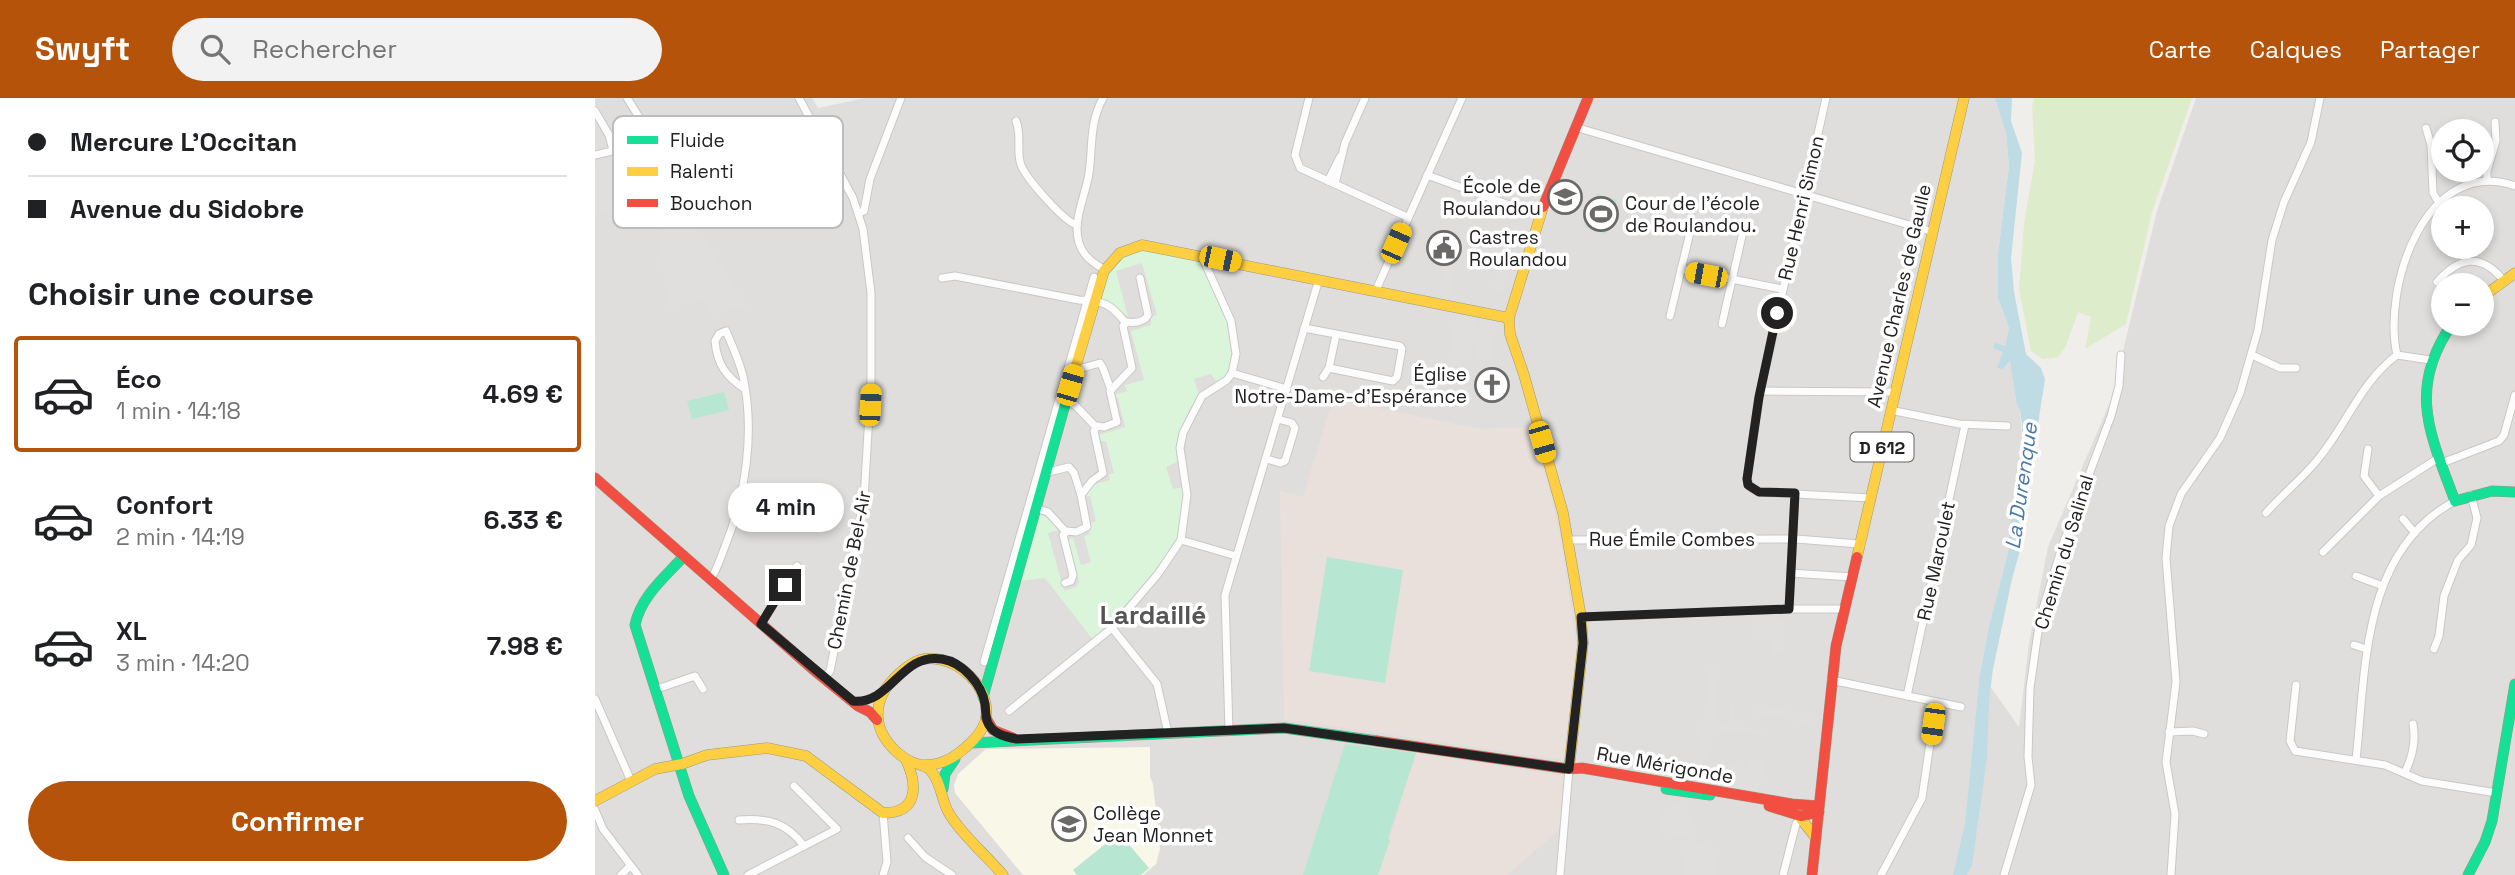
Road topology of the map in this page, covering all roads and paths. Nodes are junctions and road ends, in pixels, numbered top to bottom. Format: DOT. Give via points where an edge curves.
graph roads {
  1 [pos="627,98"];
  2 [pos="799,98"];
  3 [pos="901,98"];
  4 [pos="1103,98"];
  5 [pos="1309,98"];
  6 [pos="1365,98"];
  7 [pos="1462,98"];
  8 [pos="1588,98"];
  9 [pos="1826,98"];
  10 [pos="1964,98"];
  11 [pos="2320,98"];
  12 [pos="595,111"];
  13 [pos="638,116"];
  14 [pos="809,116"];
  15 [pos="1016,121"];
  16 [pos="2495,122"];
  17 [pos="1574,127"];
  18 [pos="2426,128"];
  19 [pos="2494,148"];
  20 [pos="613,150"];
  21 [pos="595,155"];
  22 [pos="1427,175"];
  23 [pos="843,179"];
  24 [pos="1331,182"];
  25 [pos="2484,182"];
  26 [pos="2493,182"];
  27 [pos="2515,186"];
  28 [pos="1804,194"];
  29 [pos="2435,196"];
  30 [pos="2450,196"];
  31 [pos="859,213"];
  32 [pos="2431,213"];
  33 [pos="1540,216"];
  34 [pos="1407,217"];
  35 [pos="1692,224"];
  36 [pos="1077,225"];
  37 [pos="1933,232"];
  38 [pos="1742,236"];
  39 [pos="1204,256"];
  40 [pos="1105,270"];
  41 [pos="1681,270"];
  42 [pos="2445,273"];
  43 [pos="2515,273"];
  44 [pos="1094,276"];
  45 [pos="942,278"];
  46 [pos="1140,278"];
  47 [pos="1319,279"];
  48 [pos="1732,280"];
  49 [pos="2504,281"];
  50 [pos="2494,288"];
  51 [pos="1782,289"];
  52 [pos="1376,290"];
  53 [pos="1091,301"];
  54 [pos="1670,316"];
  55 [pos="1509,317"];
  56 [pos="1125,322"];
  57 [pos="1722,324"];
  58 [pos="1304,328"];
  59 [pos="1336,335"];
  60 [pos="2443,336"];
  61 [pos="2121,355"];
  62 [pos="2252,355"];
  63 [pos="2397,355"];
  64 [pos="2430,360"];
  65 [pos="1329,368"];
  66 [pos="2297,368"];
  67 [pos="1075,370"];
  68 [pos="1232,373"];
  69 [pos="1323,377"];
  70 [pos="1287,388"];
  71 [pos="745,389"];
  72 [pos="1111,390"];
  73 [pos="1760,391"];
  74 [pos="1894,392"];
  75 [pos="2515,395"];
  76 [pos="1063,400"];
  77 [pos="1890,410"];
  78 [pos="1278,419"];
  79 [pos="1965,425"];
  80 [pos="2007,426"];
  81 [pos="1096,427"];
  82 [pos="2368,449"];
  83 [pos="1267,459"];
  84 [pos="2441,460"];
  85 [pos="1045,473"];
  86 [pos="595,478"];
  87 [pos="2515,492"];
  88 [pos="1795,493"];
  89 [pos="1081,495"];
  90 [pos="2471,495"];
  91 [pos="2379,496"];
  92 [pos="1870,498"];
  93 [pos="2455,501"];
  94 [pos="1032,508"];
  95 [pos="2266,513"];
  96 [pos="2403,519"];
  97 [pos="1066,532"];
  98 [pos="2415,533"];
  99 [pos="1181,540"];
  100 [pos="1569,540"];
  101 [pos="1792,540"];
  102 [pos="1859,544"];
  103 [pos="2323,552"];
  104 [pos="684,556"];
  105 [pos="1236,556"];
  106 [pos="797,566"];
  107 [pos="1790,573"];
  108 [pos="2356,576"];
  109 [pos="1851,577"];
  110 [pos="711,578"];
  111 [pos="1065,583"];
  112 [pos="2383,586"];
  113 [pos="1789,609"];
  114 [pos="1844,610"];
  115 [pos="1581,617"];
  116 [pos="761,624"];
  117 [pos="1112,628"];
  118 [pos="2354,646"];
  119 [pos="2366,649"];
  120 [pos="2434,649"];
  121 [pos="989,658"];
  122 [pos="967,673"];
  123 [pos="824,678"];
  124 [pos="1831,680"];
  125 [pos="2515,684"];
  126 [pos="2296,685"];
  127 [pos="657,689"];
  128 [pos="703,689"];
  129 [pos="882,693"];
  130 [pos="1907,696"];
  131 [pos="983,697"];
  132 [pos="853,701"];
  133 [pos="1936,702"];
  134 [pos="596,705"];
  135 [pos="1961,706"];
  136 [pos="1009,710"];
  137 [pos="986,718"];
  138 [pos="878,720"];
  139 [pos="2413,724"];
  140 [pos="1229,731"];
  141 [pos="2169,732"];
  142 [pos="1168,733"];
  143 [pos="2204,734"];
  144 [pos="1017,739"];
  145 [pos="971,743"];
  146 [pos="957,755"];
  147 [pos="906,760"];
  148 [pos="2356,760"];
  149 [pos="678,765"];
  150 [pos="923,765"];
  151 [pos="1569,769"];
  152 [pos="2405,772"];
  153 [pos="913,779"];
  154 [pos="631,781"];
  155 [pos="794,786"];
  156 [pos="2497,793"];
  157 [pos="595,800"];
  158 [pos="945,804"];
  159 [pos="1819,809"];
  160 [pos="595,810"];
  161 [pos="883,813"];
  162 [pos="1801,816"];
  163 [pos="739,820"];
  164 [pos="908,838"];
  165 [pos="1816,838"];
  166 [pos="804,846"];
  167 [pos="631,866"];
  168 [pos="721,873"];
  169 [pos="621,875"];
  170 [pos="638,875"];
  171 [pos="748,875"];
  172 [pos="883,875"];
  173 [pos="952,875"];
  174 [pos="1003,875"];
  175 [pos="1560,875"];
  176 [pos="1783,875"];
  177 [pos="1812,875"];
  178 [pos="1881,875"];
  179 [pos="2004,875"];
  180 [pos="2171,875"];
  181 [pos="2468,875"];
  1 -- 13 [label="street"];
  2 -- 14 [label="street, Chemin de Bel-Air"];
  3 -- 31 [label="street" via="870,178 864,211"];
  4 -- 36 [label="street" via="1093,127"];
  5 -- 24 [label="street" via="1295,157 1303,171"];
  6 -- 24 [label="street"];
  7 -- 22 [label="street"];
  8 -- 17 [label="street"];
  9 -- 28 [label="street, Rue Henri Simon"];
  10 -- 37 [label="street, Avenue Charles de Gaulle / D 612"];
  11 -- 62 [label="street" via="2311,142 2272,240"];
  12 -- 20 [label="street"];
  15 -- 36 [label="street" via="1022,167 1062,215"];
  16 -- 19 [label="street"];
  17 -- 28 [label="street"];
  17 -- 33 [label="street"];
  18 -- 29 [label="street"];
  20 -- 21 [label="street"];
  22 -- 33 [label="street"];
  22 -- 34 [label="street"];
  23 -- 31 [label="street, Chemin de Bel-Air"];
  24 -- 34 [label="street"];
  25 -- 30 [label="street"];
  26 -- 27 [label="street"];
  28 -- 37 [label="street"];
  28 -- 51 [label="street, Rue Henri Simon"];
  31 -- 123 [label="street, Chemin de Bel-Air" via="872,314 865,487"];
  32 -- 63 [label="street" via="2419,228 2402,271 2394,320"];
  33 -- 55 [label="street"];
  34 -- 52 [label="street"];
  35 -- 41 [label="street"];
  36 -- 40 [label="street" via="1084,254"];
  37 -- 74 [label="street, Avenue Charles de Gaulle / D 612"];
  38 -- 48 [label="street"];
  39 -- 40 [label="street" via="1147,244 1118,254"];
  39 -- 47 [label="street"];
  39 -- 68 [label="street" via="1233,327"];
  40 -- 53 [label="street"];
  41 -- 48 [label="street"];
  41 -- 54 [label="street"];
  42 -- 49 [label="street" via="2453,265 2469,262 2491,268"];
  43 -- 49 [label="street"];
  44 -- 53 [label="street"];
  45 -- 53 [label="street" via="955,276"];
  46 -- 56 [label="street" via="1148,315 1144,320"];
  47 -- 52 [label="street"];
  47 -- 58 [label="street"];
  48 -- 51 [label="street"];
  48 -- 57 [label="street"];
  49 -- 50 [label="street"];
  51 -- 73 [label="street, Rue Henri Simon"];
  52 -- 55 [label="street"];
  53 -- 56 [label="street" via="1108,305"];
  53 -- 67 [label="street"];
  53 -- 76 [label="street"];
  55 -- 100 [label="street"];
  56 -- 72 [label="street" via="1132,368"];
  58 -- 59 [label="street"];
  58 -- 70 [label="street"];
  59 -- 65 [label="street"];
  59 -- 65 [label="street" via="1400,346 1398,377"];
  60 -- 64 [label="street"];
  61 -- 179 [label="street, Chemin du Salinal" via="2111,416 2040,618 2030,688 2031,785"];
  62 -- 66 [label="street" via="2280,368"];
  62 -- 141 [label="street" via="2225,430 2185,488 2169,526 2167,567 2176,682"];
  63 -- 64 [label="street"];
  63 -- 95 [label="street" via="2369,382 2314,464"];
  64 -- 84 [label="street" via="2425,403"];
  65 -- 69 [label="street"];
  67 -- 72 [label="street" via="1100,363"];
  67 -- 76 [label="street"];
  68 -- 70 [label="street"];
  68 -- 99 [label="street" via="1202,396 1183,433 1179,448 1187,495"];
  70 -- 78 [label="street"];
  71 -- 71 [label="street" via="725,374 716,351 715,341 726,331"];
  71 -- 110 [label="street" via="747,458 730,535"];
  72 -- 81 [label="street" via="1117,422"];
  73 -- 74 [label="street"];
  73 -- 88 [label="street, Rue Henri Simon" via="1748,485 1759,492"];
  74 -- 77 [label="street, Avenue Charles de Gaulle / D 612"];
  75 -- 84 [label="street" via="2499,441"];
  76 -- 81 [label="street" via="1079,408"];
  76 -- 85 [label="street"];
  76 -- 94 [label="street"];
  77 -- 79 [label="street"];
  77 -- 92 [label="street, Avenue Charles de Gaulle / D 612"];
  78 -- 83 [label="street"];
  78 -- 83 [label="street" via="1295,428 1285,461"];
  79 -- 80 [label="street"];
  79 -- 130 [label="street, Rue Maroulet"];
  81 -- 89 [label="street" via="1103,473"];
  82 -- 91 [label="street" via="2364,476"];
  83 -- 105 [label="street"];
  84 -- 91 [label="street"];
  84 -- 93 [label="street"];
  85 -- 89 [label="street" via="1069,467"];
  85 -- 94 [label="street"];
  86 -- 104 [label="street"];
  87 -- 90 [label="street"];
  88 -- 92 [label="street, Rue Henri Simon"];
  88 -- 101 [label="street"];
  89 -- 97 [label="street" via="1087,527"];
  90 -- 93 [label="street"];
  90 -- 120 [label="street" via="2477,518 2471,545 2458,560 2444,596"];
  91 -- 103 [label="street"];
  92 -- 102 [label="street, Avenue Charles de Gaulle / D 612"];
  93 -- 98 [label="street"];
  94 -- 97 [label="street" via="1048,512"];
  94 -- 121 [label="street"];
  96 -- 98 [label="street"];
  97 -- 111 [label="street" via="1063,539 1073,575"];
  98 -- 112 [label="street"];
  99 -- 105 [label="street"];
  99 -- 117 [label="street"];
  100 -- 101 [label="street, Rue Émile Combes"];
  100 -- 115 [label="street"];
  101 -- 102 [label="street, Rue Émile Combes"];
  101 -- 107 [label="street"];
  102 -- 109 [label="street, Avenue Charles de Gaulle / D 612"];
  104 -- 110 [label="street"];
  104 -- 127 [label="street" via="643,601 636,616"];
  105 -- 140 [label="street" via="1224,599"];
  106 -- 116 [label="street"];
  107 -- 109 [label="street"];
  107 -- 113 [label="street"];
  108 -- 112 [label="street"];
  109 -- 114 [label="street, Avenue Charles de Gaulle / D 612"];
  110 -- 116 [label="street"];
  112 -- 119 [label="street"];
  113 -- 114 [label="street"];
  113 -- 115 [label="street"];
  114 -- 124 [label="street, Avenue Charles de Gaulle / D 612"];
  115 -- 151 [label="street" via="1583,643"];
  116 -- 123 [label="street"];
  117 -- 136 [label="street"];
  117 -- 142 [label="street" via="1157,684"];
  118 -- 119 [label="street"];
  119 -- 148 [label="street"];
  121 -- 122 [label="street" via="978,673"];
  121 -- 131 [label="street"];
  122 -- 129 [label="street" via="949,660 925,659 903,671"];
  122 -- 131 [label="street"];
  123 -- 132 [label="street"];
  124 -- 130 [label="street"];
  124 -- 159 [label="street, Avenue Charles de Gaulle / D 612"];
  125 -- 156 [label="street"];
  126 -- 148 [label="street" via="2292,748"];
  127 -- 128 [label="street" via="695,676"];
  127 -- 149 [label="street"];
  129 -- 132 [label="street" via="871,700"];
  129 -- 138 [label="street"];
  130 -- 133 [label="street"];
  131 -- 137 [label="street"];
  132 -- 138 [label="street"];
  133 -- 135 [label="street"];
  133 -- 178 [label="street" via="1922,798"];
  134 -- 154 [label="street"];
  137 -- 144 [label="street" via="997,733"];
  137 -- 145 [label="street"];
  138 -- 147 [label="street" via="884,736"];
  139 -- 152 [label="street" via="2415,736"];
  140 -- 142 [label="street"];
  140 -- 151 [label="street" via="1301,730"];
  141 -- 143 [label="street"];
  141 -- 180 [label="street" via="2166,767 2175,825"];
  142 -- 144 [label="street"];
  144 -- 145 [label="street"];
  145 -- 146 [label="street"];
  146 -- 150 [label="street" via="941,765"];
  146 -- 158 [label="street" via="944,778"];
  147 -- 150 [label="street"];
  147 -- 153 [label="street"];
  148 -- 152 [label="street"];
  149 -- 154 [label="street" via="655,769"];
  149 -- 161 [label="street" via="708,755 767,748 806,756"];
  149 -- 168 [label="street"];
  150 -- 153 [label="street"];
  150 -- 158 [label="street" via="937,779"];
  151 -- 159 [label="street, Rue Mérigonde"];
  151 -- 162 [label="street, Rue Mérigonde" via="1765,805"];
  151 -- 175 [label="street"];
  152 -- 156 [label="street" via="2423,781"];
  153 -- 161 [label="street" via="908,807 894,814"];
  154 -- 157 [label="street"];
  155 -- 166 [label="street" via="837,829"];
  156 -- 181 [label="street" via="2489,832"];
  158 -- 174 [label="street"];
  159 -- 162 [label="street" via="1811,816"];
  159 -- 165 [label="street, Avenue Charles de Gaulle / D 612"];
  160 -- 167 [label="street" via="603,829"];
  161 -- 172 [label="street" via="887,862"];
  162 -- 165 [label="street"];
  162 -- 176 [label="street"];
  163 -- 166 [label="street" via="762,818 793,831"];
  164 -- 173 [label="street" via="925,857"];
  165 -- 177 [label="street, Avenue Charles de Gaulle / D 612"];
  166 -- 171 [label="street"];
  167 -- 169 [label="street"];
  167 -- 170 [label="street"];
}
